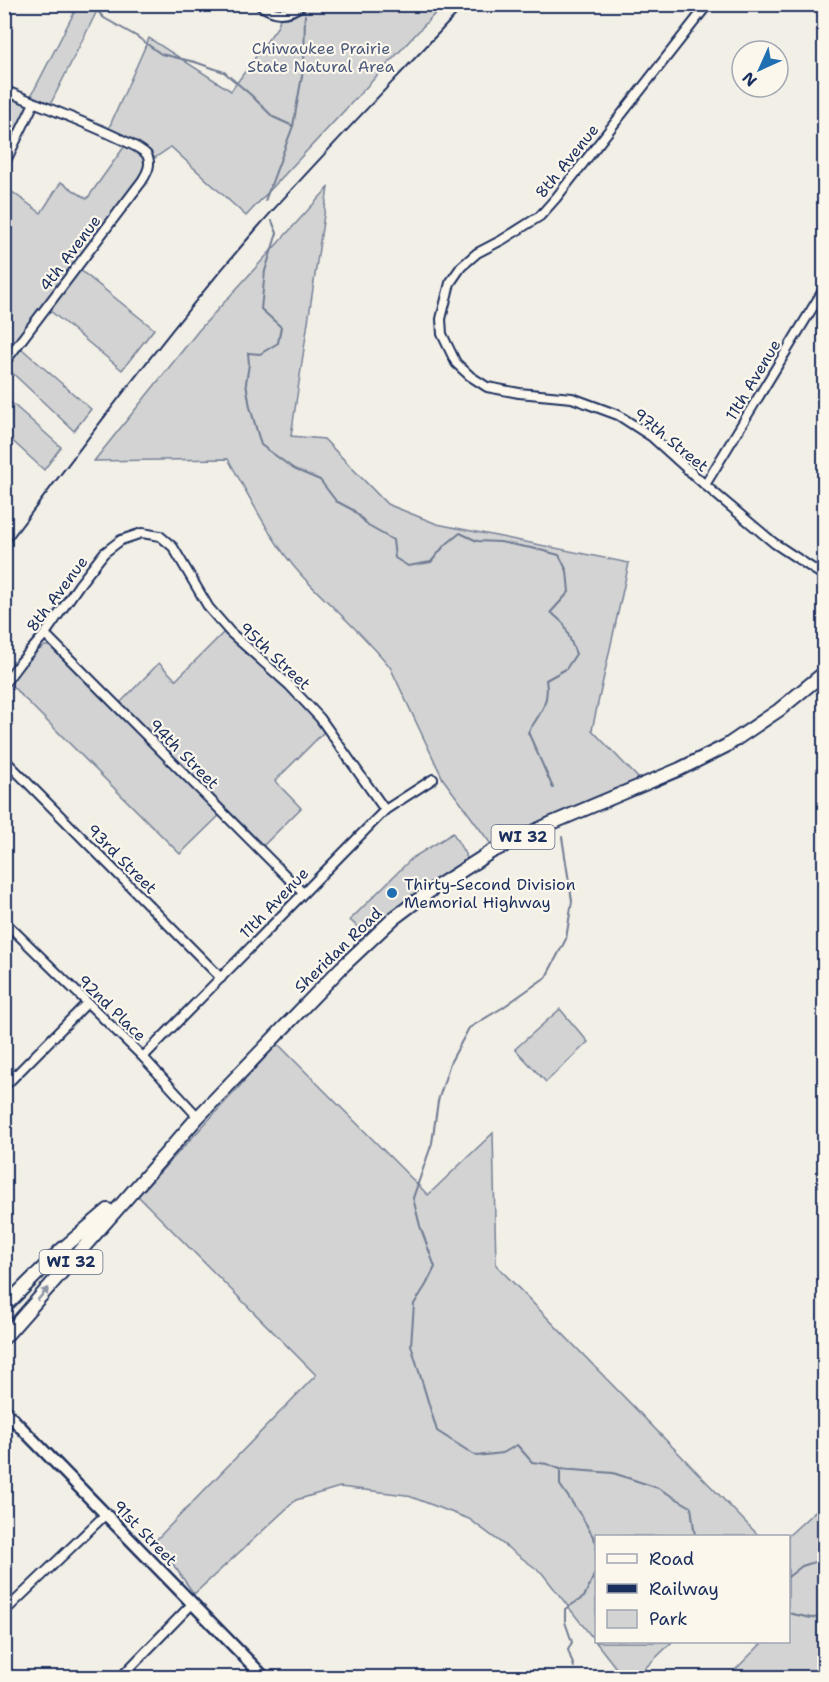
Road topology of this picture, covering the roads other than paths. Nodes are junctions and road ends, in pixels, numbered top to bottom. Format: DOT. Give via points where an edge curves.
graph roads {
  1 [pos="258,4"];
  2 [pos="303,4"];
  3 [pos="708,4"];
  4 [pos="4,90"];
  5 [pos="34,103"];
  6 [pos="4,165"];
  7 [pos="825,289"];
  8 [pos="441,319"];
  9 [pos="4,363"];
  10 [pos="705,485"];
  11 [pos="142,533"];
  12 [pos="825,576"];
  13 [pos="45,634"];
  14 [pos="825,673"];
  15 [pos="4,684"];
  16 [pos="4,759"];
  17 [pos="433,779"];
  18 [pos="385,810"];
  19 [pos="303,893"];
  20 [pos="4,921"];
  21 [pos="221,978"];
  22 [pos="87,1003"];
  23 [pos="143,1056"];
  24 [pos="6,1084"];
  25 [pos="198,1117"];
  26 [pos="137,1186"];
  27 [pos="4,1307"];
  28 [pos="4,1338"];
  29 [pos="4,1410"];
  30 [pos="106,1514"];
  31 [pos="193,1603"];
  32 [pos="4,1612"];
  33 [pos="120,1677"];
  34 [pos="265,1677"];
  1 -- 2 [label="street" via="280,14"];
  3 -- 8 [label="street, 8th Avenue" via="540,216 477,253 461,267 450,283"];
  4 -- 5 [label="street"];
  5 -- 6 [label="street"];
  5 -- 9 [label="street, 4th Avenue" via="120,138 143,151 149,167"];
  7 -- 10 [label="street, 11th Avenue"];
  8 -- 10 [label="street, 97th Street" via="442,334 456,363 487,387 572,398 618,415 652,437"];
  10 -- 12 [label="street, 97th Street" via="774,543"];
  11 -- 13 [label="street, 8th Avenue" via="121,540 104,553"];
  11 -- 18 [label="street, 95th Street" via="159,536 173,547 209,609 320,718"];
  13 -- 15 [label="street, 8th Avenue"];
  13 -- 19 [label="street, 94th Street"];
  14 -- 25 [label="main road, Sheridan Road / WI 32" via="726,746 490,852 430,891 394,918 341,968"];
  16 -- 21 [label="street, 93rd Street"];
  17 -- 18 [label="street, 11th Avenue"];
  18 -- 19 [label="street, 11th Avenue"];
  19 -- 21 [label="street, 11th Avenue"];
  20 -- 22 [label="street, 92nd Place"];
  21 -- 23 [label="street, 11th Avenue"];
  22 -- 23 [label="street, 92nd Place"];
  22 -- 24 [label="street"];
  23 -- 25 [label="street, 92nd Place"];
  25 -- 26 [label="main road, Sheridan Road / WI 32"];
  26 -- 27 [label="main road, Sheridan Road / WI 32" via="61,1250"];
  28 -- 26 [label="main road, Sheridan Road / WI 32, one-way"];
  29 -- 30 [label="street, 91st Street"];
  30 -- 31 [label="street, 91st Street"];
  30 -- 32 [label="street"];
  31 -- 33 [label="street"];
  31 -- 34 [label="street, 91st Street"];
}
